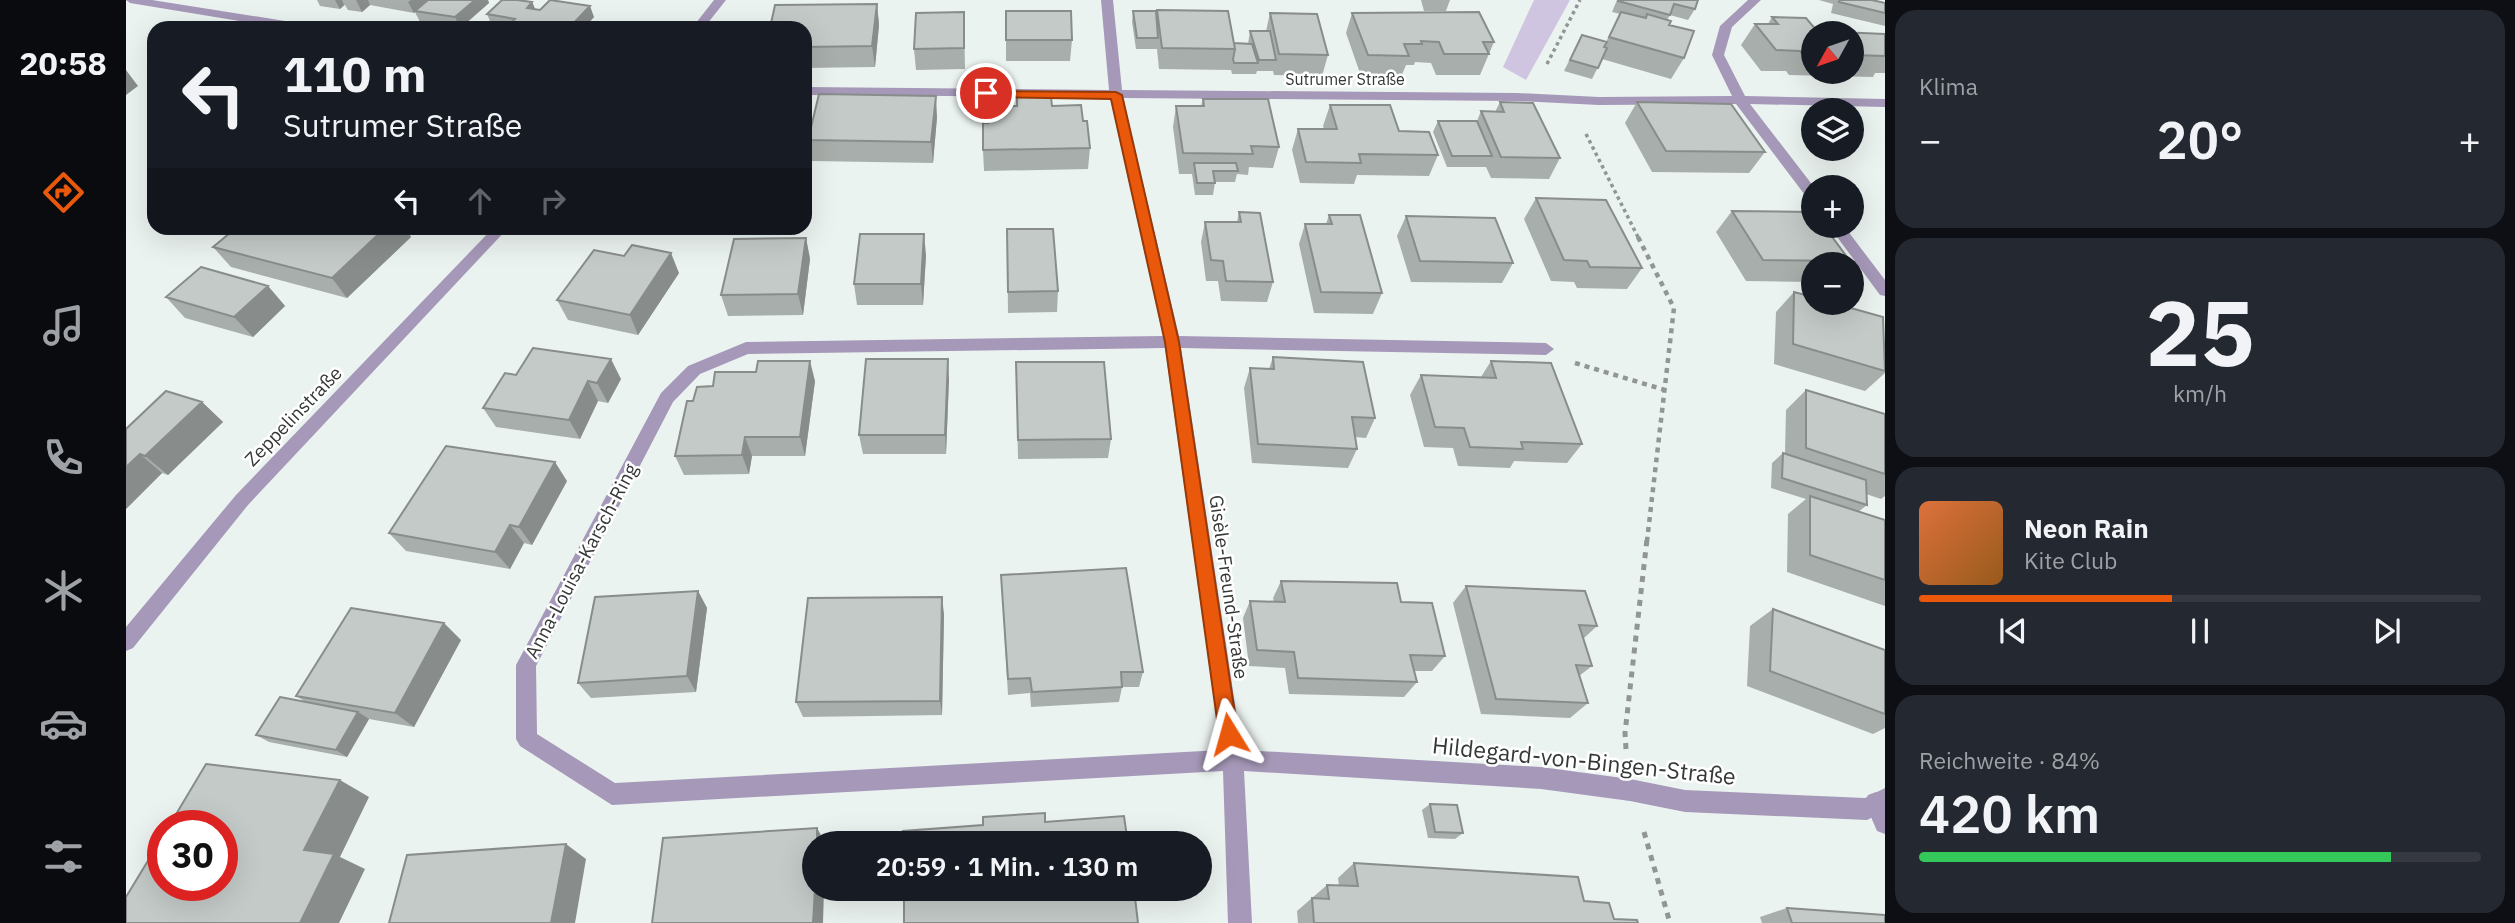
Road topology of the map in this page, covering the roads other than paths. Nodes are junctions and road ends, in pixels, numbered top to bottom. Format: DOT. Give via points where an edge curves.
graph roads {
  1 [pos="130,0"];
  2 [pos="720,0"];
  3 [pos="1107,0"];
  4 [pos="1755,0"];
  5 [pos="260,21"];
  6 [pos="704,21"];
  7 [pos="812,91"];
  8 [pos="1116,95"];
  9 [pos="1740,100"];
  10 [pos="1885,103"];
  11 [pos="1801,180"];
  12 [pos="494,235"];
  13 [pos="1845,238"];
  14 [pos="1885,291"];
  15 [pos="1172,342"];
  16 [pos="1546,349"];
  17 [pos="126,642"];
  18 [pos="1233,760"];
  19 [pos="1882,808"];
  20 [pos="1240,923"];
  1 -- 5 [label="street"];
  2 -- 6 [label="street"];
  3 -- 8 [label="street, Gisèle-Freund-Straße"];
  4 -- 9 [label="street" via="1726,26 1718,55"];
  7 -- 8 [label="street, Sutrumer Straße"];
  8 -- 9 [label="street, Sutrumer Straße"];
  8 -- 15 [label="street, Gisèle-Freund-Straße"];
  9 -- 10 [label="street, Sutrumer Straße"];
  9 -- 11 [label="street"];
  12 -- 17 [label="street, Zeppelinstraße" via="242,500"];
  13 -- 14 [label="street"];
  15 -- 16 [label="street"];
  15 -- 18 [label="street, Gisèle-Freund-Straße"];
  15 -- 18 [label="street, Anna-Louisa-Karsch-Ring" via="746,348 694,370 667,398 526,665 527,740 612,794"];
  18 -- 19 [label="street, Hildegard-von-Bingen-Straße" via="1541,778 1685,801"];
  18 -- 20 [label="street, Gisèle-Freund-Straße"];
}
